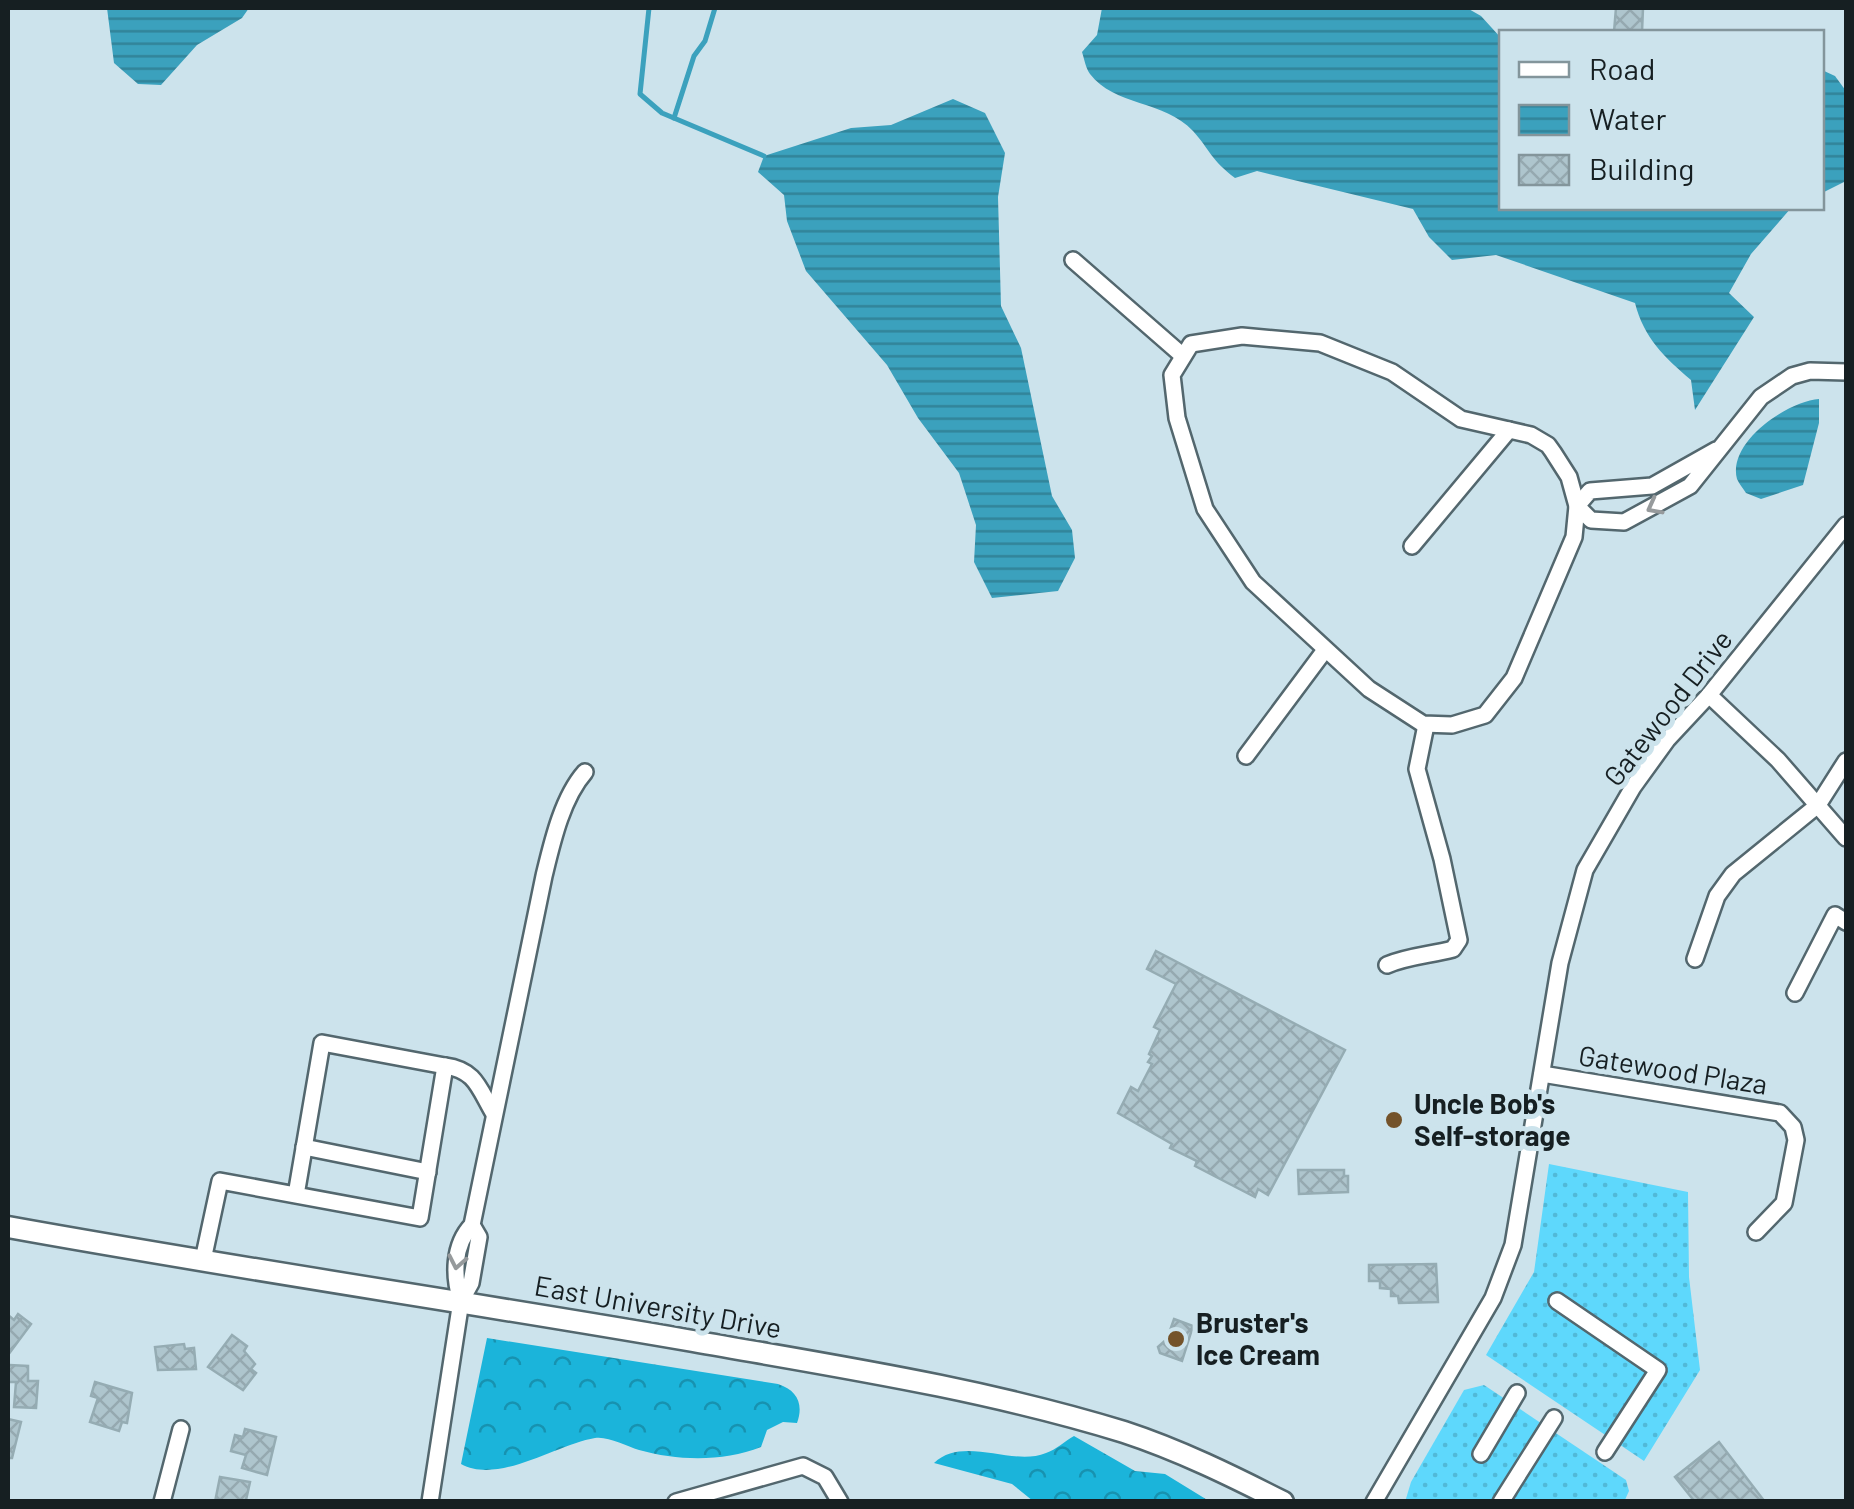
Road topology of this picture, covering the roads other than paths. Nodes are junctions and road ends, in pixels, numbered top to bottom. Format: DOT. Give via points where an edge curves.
graph roads {
  1 [pos="1073,260"];
  2 [pos="1183,356"];
  3 [pos="1846,372"];
  4 [pos="1509,430"];
  5 [pos="1716,450"];
  6 [pos="1577,506"];
  7 [pos="1846,525"];
  8 [pos="1412,546"];
  9 [pos="1325,650"];
  10 [pos="1709,695"];
  11 [pos="1426,725"];
  12 [pos="1246,756"];
  13 [pos="1846,762"];
  14 [pos="586,772"];
  15 [pos="1818,806"];
  16 [pos="1846,838"];
  17 [pos="1846,922"];
  18 [pos="1695,959"];
  19 [pos="1387,965"];
  20 [pos="1795,993"];
  21 [pos="445,1066"];
  22 [pos="1542,1074"];
  23 [pos="494,1114"];
  24 [pos="304,1148"];
  25 [pos="428,1172"];
  26 [pos="296,1195"];
  27 [pos="8,1228"];
  28 [pos="1756,1232"];
  29 [pos="203,1260"];
  30 [pos="1557,1301"];
  31 [pos="461,1302"];
  32 [pos="1517,1393"];
  33 [pos="1554,1418"];
  34 [pos="181,1429"];
  35 [pos="1605,1452"];
  36 [pos="1481,1454"];
  37 [pos="162,1502"];
  38 [pos="430,1502"];
  39 [pos="676,1502"];
  40 [pos="840,1502"];
  41 [pos="1283,1502"];
  42 [pos="1374,1502"];
  43 [pos="1501,1502"];
  1 -- 2 [label="street"];
  2 -- 4 [label="street" via="1191,344 1242,336 1320,343 1392,372 1461,420"];
  2 -- 9 [label="street" via="1172,374 1172,396 1205,509 1253,582"];
  3 -- 5 [label="street" via="1792,376 1762,397"];
  4 -- 6 [label="street" via="1548,445"];
  4 -- 8 [label="street"];
  5 -- 6 [label="street" via="1652,486 1590,490"];
  5 -- 6 [label="street, one-way" via="1690,486 1624,522 1591,520"];
  6 -- 11 [label="street" via="1574,537 1500,699 1470,721"];
  7 -- 10 [label="street, Gatewood Drive"];
  9 -- 11 [label="street" via="1369,689"];
  9 -- 12 [label="street"];
  10 -- 15 [label="street"];
  10 -- 22 [label="street, Gatewood Drive" via="1633,786 1584,870"];
  11 -- 19 [label="street" via="1417,769 1458,940 1453,948"];
  13 -- 15 [label="street"];
  14 -- 23 [label="street" via="552,841"];
  15 -- 16 [label="street"];
  15 -- 18 [label="street" via="1733,874 1717,896"];
  17 -- 20 [label="street" via="1834,915"];
  21 -- 23 [label="street" via="470,1074"];
  21 -- 24 [label="street" via="322,1043"];
  21 -- 25 [label="street"];
  22 -- 28 [label="street, Gatewood Plaza" via="1780,1114 1796,1140 1784,1203"];
  22 -- 42 [label="street, Gatewood Drive" via="1513,1245 1493,1298"];
  23 -- 31 [label="street" via="454,1278"];
  24 -- 25 [label="street"];
  24 -- 26 [label="street"];
  25 -- 26 [label="street" via="420,1218"];
  26 -- 29 [label="street" via="220,1182"];
  27 -- 29 [label="main road, East University Drive"];
  29 -- 31 [label="main road, East University Drive"];
  30 -- 35 [label="street" via="1658,1370"];
  31 -- 38 [label="street"];
  31 -- 41 [label="main road, East University Drive" via="1034,1407 1127,1434"];
  32 -- 36 [label="street"];
  33 -- 43 [label="street"];
  34 -- 37 [label="street"];
  39 -- 40 [label="street" via="802,1466 825,1478"];
}
